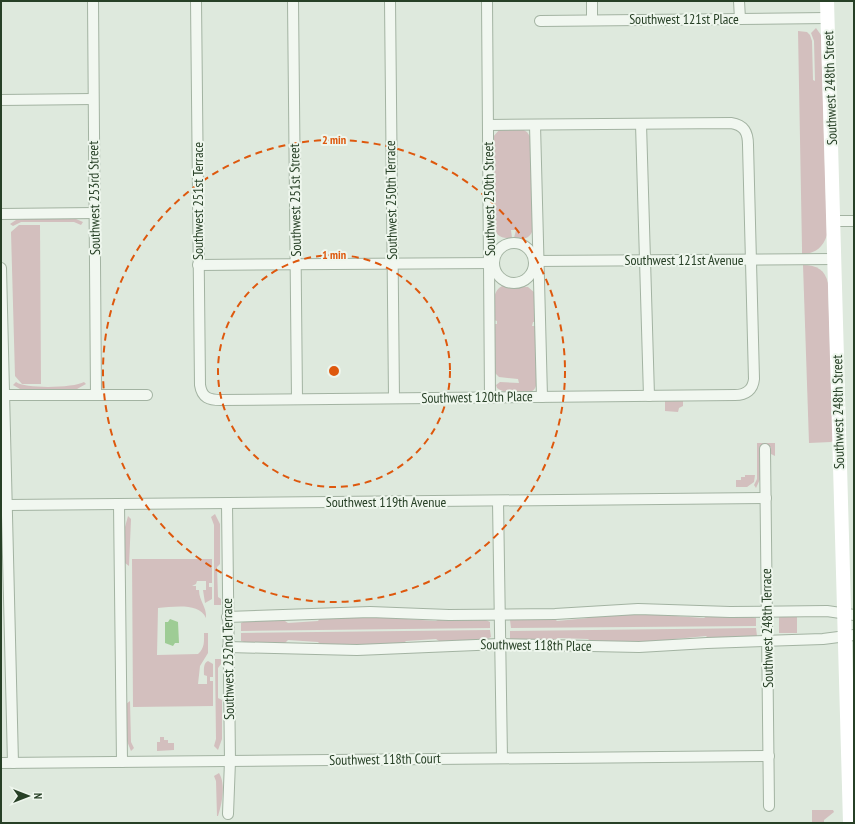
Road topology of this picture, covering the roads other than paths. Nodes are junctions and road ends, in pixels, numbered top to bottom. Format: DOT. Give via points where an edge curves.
graph roads {
  1 [pos="93,1"];
  2 [pos="196,1"];
  3 [pos="294,1"];
  4 [pos="390,1"];
  5 [pos="487,1"];
  6 [pos="592,1"];
  7 [pos="739,1"];
  8 [pos="827,1"];
  9 [pos="828,18"];
  10 [pos="740,19"];
  11 [pos="592,20"];
  12 [pos="540,21"];
  13 [pos="94,99"];
  14 [pos="1,100"];
  15 [pos="641,124"];
  16 [pos="488,125"];
  17 [pos="534,125"];
  18 [pos="95,213"];
  19 [pos="1,214"];
  20 [pos="854,220"];
  21 [pos="834,221"];
  22 [pos="835,259"];
  23 [pos="751,260"];
  24 [pos="536,261"];
  25 [pos="645,261"];
  26 [pos="392,263"];
  27 [pos="492,263"];
  28 [pos="296,264"];
  29 [pos="198,265"];
  30 [pos="1,268"];
  31 [pos="147,394"];
  32 [pos="4,395"];
  33 [pos="96,395"];
  34 [pos="649,396"];
  35 [pos="490,397"];
  36 [pos="542,397"];
  37 [pos="207,398"];
  38 [pos="394,398"];
  39 [pos="297,399"];
  40 [pos="765,449"];
  41 [pos="766,498"];
  42 [pos="498,501"];
  43 [pos="119,504"];
  44 [pos="227,504"];
  45 [pos="7,505"];
  46 [pos="767,612"];
  47 [pos="849,614"];
  48 [pos="500,615"];
  49 [pos="227,617"];
  50 [pos="849,636"];
  51 [pos="768,641"];
  52 [pos="500,644"];
  53 [pos="228,647"];
  54 [pos="769,756"];
  55 [pos="502,758"];
  56 [pos="230,761"];
  57 [pos="122,762"];
  58 [pos="1,763"];
  59 [pos="13,763"];
  60 [pos="769,806"];
  61 [pos="228,814"];
  62 [pos="850,823"];
  1 -- 13 [label="street, Southwest 253rd Street"];
  2 -- 29 [label="street, Southwest 251st Terrace"];
  3 -- 28 [label="street, Southwest 251st Street"];
  4 -- 26 [label="street, Southwest 250th Terrace"];
  5 -- 16 [label="street, Southwest 250th Street"];
  6 -- 11 [label="street"];
  7 -- 10 [label="street"];
  8 -- 9 [label="street, Southwest 248th Street"];
  9 -- 10 [label="street, Southwest 121st Place"];
  9 -- 21 [label="street, Southwest 248th Street"];
  10 -- 11 [label="street, Southwest 121st Place"];
  11 -- 12 [label="street, Southwest 121st Place"];
  13 -- 14 [label="street"];
  13 -- 18 [label="street, Southwest 253rd Street"];
  15 -- 17 [label="street"];
  15 -- 23 [label="street" via="731,123 742,127 748,136"];
  15 -- 25 [label="street"];
  16 -- 17 [label="street"];
  16 -- 27 [label="street, Southwest 250th Street"];
  17 -- 24 [label="street"];
  18 -- 19 [label="street"];
  18 -- 33 [label="street, Southwest 253rd Street"];
  20 -- 21 [label="street"];
  21 -- 22 [label="street, Southwest 248th Street"];
  22 -- 23 [label="street, Southwest 121st Avenue"];
  22 -- 47 [label="street, Southwest 248th Street"];
  23 -- 25 [label="street, Southwest 121st Avenue"];
  23 -- 34 [label="street, Southwest 120th Place" via="754,379 752,387 746,393 735,395"];
  24 -- 25 [label="street, Southwest 121st Avenue"];
  24 -- 27 [label="street" via="527,248 513,243 502,247"];
  24 -- 27 [label="street" via="530,273 517,282 501,277"];
  24 -- 36 [label="street"];
  25 -- 34 [label="street"];
  26 -- 27 [label="street"];
  26 -- 28 [label="street"];
  26 -- 38 [label="street, Southwest 250th Terrace"];
  27 -- 35 [label="street, Southwest 250th Street"];
  28 -- 29 [label="street"];
  28 -- 39 [label="street, Southwest 251st Street"];
  29 -- 37 [label="street, Southwest 251st Terrace" via="200,387"];
  30 -- 32 [label="street"];
  31 -- 33 [label="street"];
  32 -- 33 [label="street"];
  32 -- 45 [label="street"];
  34 -- 36 [label="street, Southwest 120th Place"];
  35 -- 36 [label="street, Southwest 120th Place"];
  35 -- 38 [label="street, Southwest 120th Place"];
  37 -- 39 [label="street, Southwest 120th Place"];
  38 -- 39 [label="street, Southwest 120th Place"];
  40 -- 41 [label="street, Southwest 248th Terrace"];
  41 -- 42 [label="street, Southwest 119th Avenue"];
  41 -- 46 [label="street, Southwest 248th Terrace"];
  42 -- 44 [label="street, Southwest 119th Avenue"];
  42 -- 48 [label="street"];
  43 -- 44 [label="street, Southwest 119th Avenue"];
  43 -- 45 [label="street, Southwest 119th Avenue"];
  43 -- 57 [label="street"];
  44 -- 49 [label="street, Southwest 252nd Terrace"];
  45 -- 59 [label="street"];
  46 -- 47 [label="street, Southwest 118th Place" via="827,611"];
  46 -- 48 [label="street, Southwest 118th Place" via="621,610"];
  46 -- 51 [label="street, Southwest 248th Terrace"];
  47 -- 50 [label="street, Southwest 248th Street"];
  48 -- 49 [label="street, Southwest 118th Place" via="384,612"];
  48 -- 52 [label="street"];
  49 -- 53 [label="street, Southwest 252nd Terrace"];
  50 -- 51 [label="street, Southwest 118th Place"];
  50 -- 62 [label="street, Southwest 248th Street"];
  51 -- 52 [label="street, Southwest 118th Place" via="625,647"];
  51 -- 54 [label="street, Southwest 248th Terrace"];
  52 -- 53 [label="street, Southwest 118th Place" via="357,650"];
  52 -- 55 [label="street"];
  53 -- 56 [label="street, Southwest 252nd Terrace"];
  54 -- 55 [label="street, Southwest 118th Court"];
  54 -- 60 [label="street, Southwest 248th Terrace"];
  55 -- 56 [label="street, Southwest 118th Court"];
  56 -- 57 [label="street, Southwest 118th Court"];
  56 -- 61 [label="street, Southwest 252nd Terrace"];
  57 -- 59 [label="street, Southwest 118th Court"];
  58 -- 59 [label="street, Southwest 118th Court"];
}
